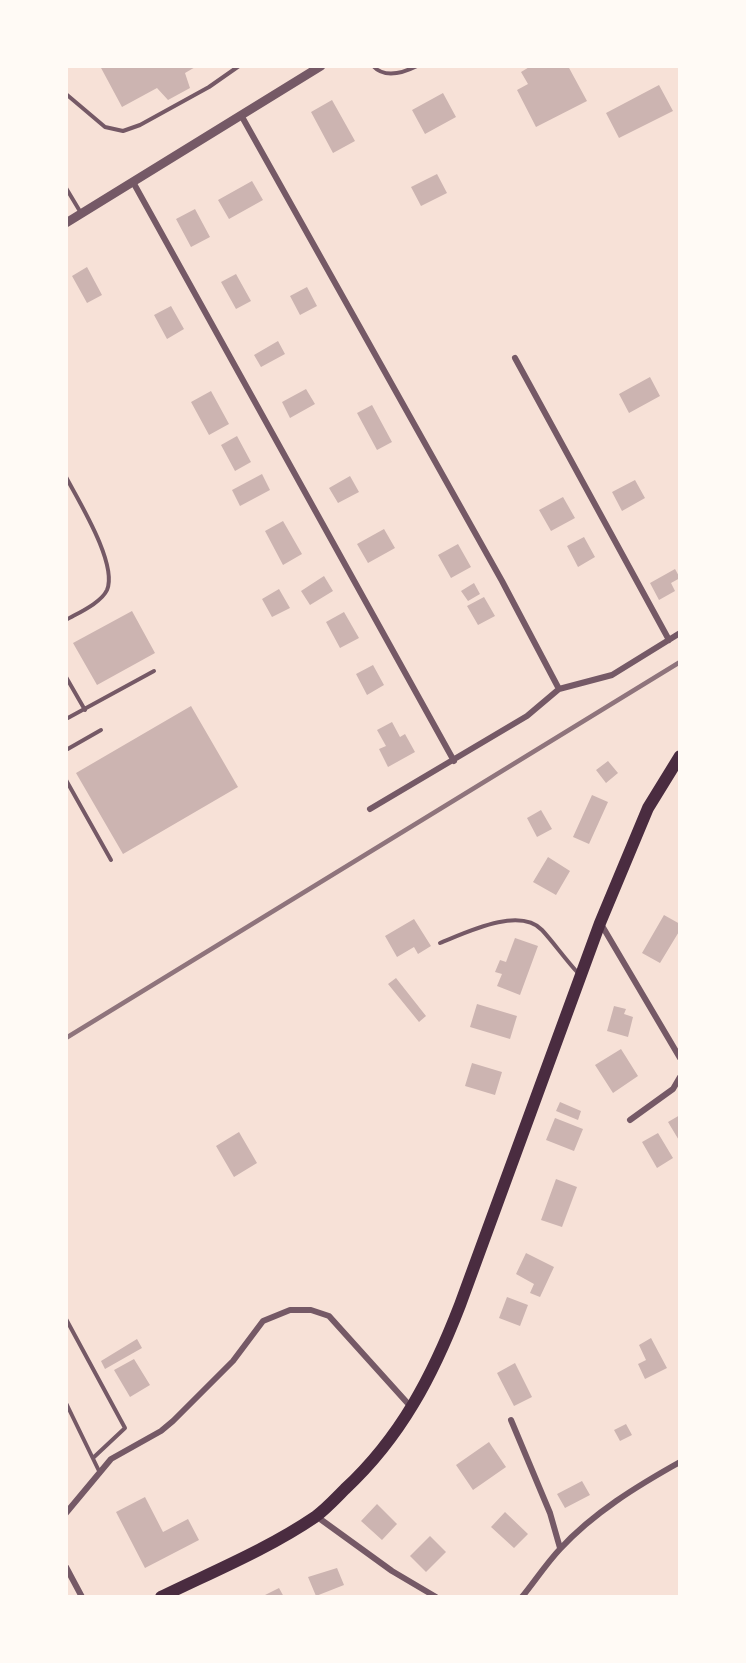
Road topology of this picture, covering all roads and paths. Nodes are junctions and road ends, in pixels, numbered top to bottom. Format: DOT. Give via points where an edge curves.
graph roads {
  1 [pos="239,66"];
  2 [pos="373,66"];
  3 [pos="417,66"];
  4 [pos="315,68"];
  5 [pos="66,94"];
  6 [pos="241,115"];
  7 [pos="133,183"];
  8 [pos="66,188"];
  9 [pos="81,214"];
  10 [pos="66,223"];
  11 [pos="515,358"];
  12 [pos="66,477"];
  13 [pos="66,620"];
  14 [pos="680,633"];
  15 [pos="669,640"];
  16 [pos="154,670"];
  17 [pos="66,677"];
  18 [pos="559,689"];
  19 [pos="85,710"];
  20 [pos="66,719"];
  21 [pos="101,730"];
  22 [pos="66,750"];
  23 [pos="680,756"];
  24 [pos="454,761"];
  25 [pos="66,780"];
  26 [pos="370,809"];
  27 [pos="111,860"];
  28 [pos="600,923"];
  29 [pos="440,943"];
  30 [pos="581,975"];
  31 [pos="680,1042"];
  32 [pos="672,1044"];
  33 [pos="680,1058"];
  34 [pos="680,1077"];
  35 [pos="630,1120"];
  36 [pos="66,1319"];
  37 [pos="66,1403"];
  38 [pos="413,1408"];
  39 [pos="511,1420"];
  40 [pos="93,1458"];
  41 [pos="680,1462"];
  42 [pos="100,1474"];
  43 [pos="66,1513"];
  44 [pos="316,1516"];
  45 [pos="561,1548"];
  46 [pos="66,1567"];
  47 [pos="81,1597"];
  48 [pos="161,1597"];
  49 [pos="436,1597"];
  50 [pos="522,1597"];
  1 -- 5 [label="lane" via="208,87 123,131 105,127"];
  2 -- 3 [label="lane" via="383,73 395,74"];
  4 -- 6 [label="street"];
  6 -- 7 [label="street"];
  6 -- 18 [label="street"];
  7 -- 9 [label="street"];
  7 -- 24 [label="street"];
  8 -- 9 [label="lane"];
  9 -- 10 [label="street"];
  11 -- 15 [label="street"];
  12 -- 13 [label="lane" via="102,548 109,576 107,590 100,599"];
  14 -- 15 [label="street"];
  15 -- 18 [label="street" via="612,675"];
  16 -- 19 [label="lane"];
  17 -- 19 [label="lane"];
  18 -- 24 [label="street" via="527,716"];
  19 -- 20 [label="lane"];
  21 -- 22 [label="lane"];
  23 -- 28 [label="main road" via="648,808"];
  24 -- 26 [label="street"];
  25 -- 27 [label="lane"];
  28 -- 30 [label="main road"];
  28 -- 32 [label="street"];
  29 -- 30 [label="lane" via="506,920 525,920 540,928"];
  30 -- 38 [label="main road" via="457,1314"];
  31 -- 32 [label="street"];
  32 -- 33 [label="street"];
  34 -- 35 [label="street" via="673,1089"];
  36 -- 40 [label="lane" via="125,1428"];
  37 -- 40 [label="lane"];
  38 -- 42 [label="street" via="329,1316 310,1310 290,1310 263,1321 233,1361 173,1421 111,1459"];
  38 -- 44 [label="main road" via="364,1471"];
  39 -- 45 [label="street"];
  40 -- 42 [label="lane"];
  41 -- 45 [label="street" via="624,1495"];
  42 -- 43 [label="street"];
  44 -- 48 [label="main road"];
  44 -- 49 [label="street" via="392,1571"];
  45 -- 50 [label="street"];
  46 -- 47 [label="street"];
}
